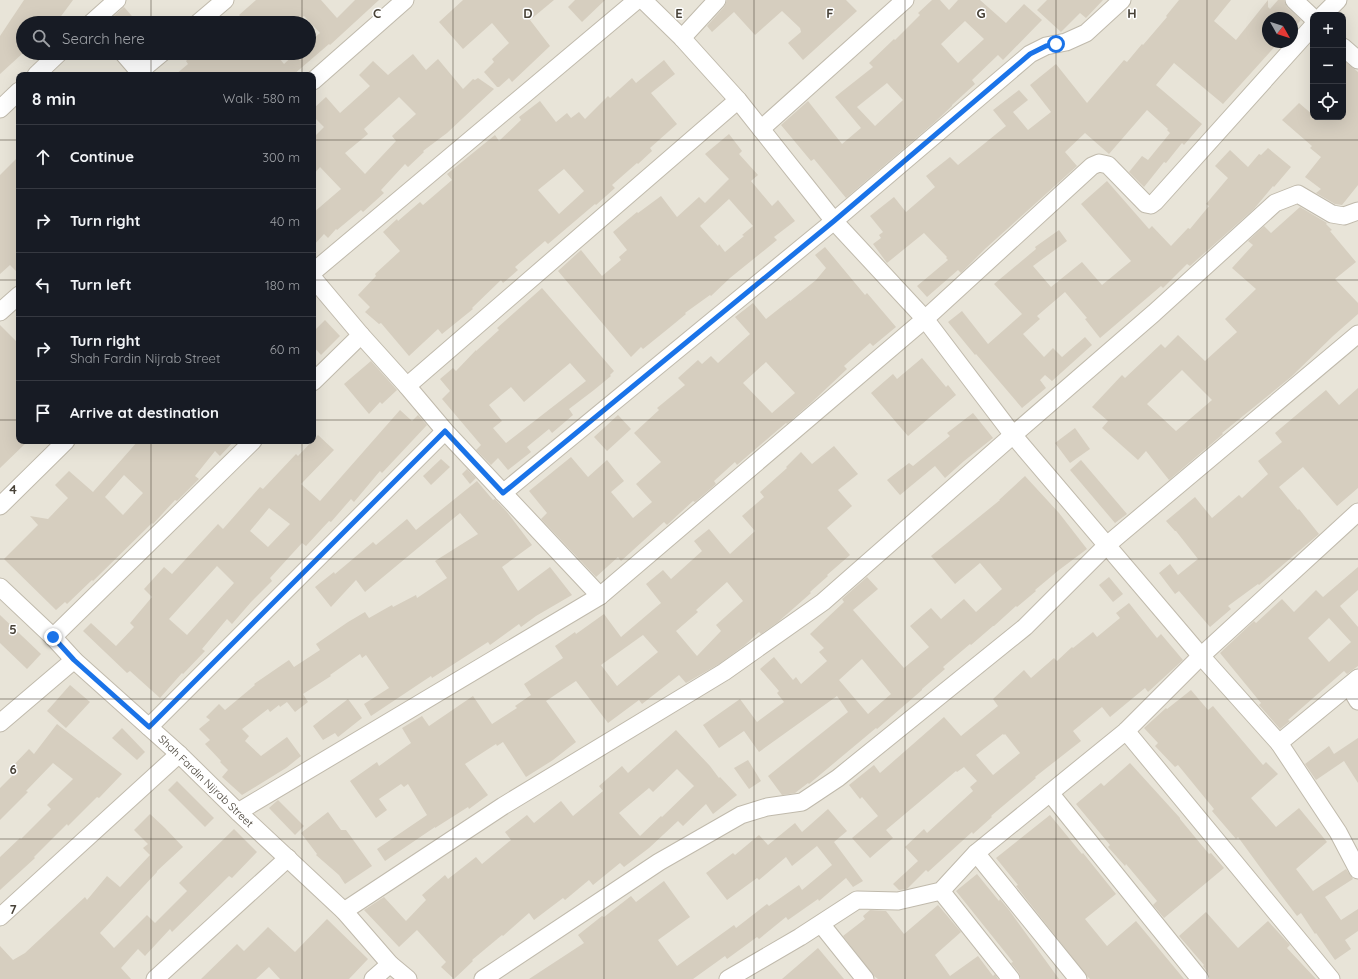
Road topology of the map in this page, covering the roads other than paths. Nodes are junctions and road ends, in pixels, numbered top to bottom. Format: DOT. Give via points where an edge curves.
graph roads {
  1 [pos="117,0"];
  2 [pos="225,0"];
  3 [pos="405,0"];
  4 [pos="637,0"];
  5 [pos="643,0"];
  6 [pos="717,0"];
  7 [pos="905,0"];
  8 [pos="1122,0"];
  9 [pos="1294,0"];
  10 [pos="1338,0"];
  11 [pos="1327,12"];
  12 [pos="1310,15"];
  13 [pos="101,16"];
  14 [pos="206,16"];
  15 [pos="1310,29"];
  16 [pos="682,38"];
  17 [pos="1344,48"];
  18 [pos="52,60"];
  19 [pos="129,60"];
  20 [pos="155,60"];
  21 [pos="1358,60"];
  22 [pos="39,72"];
  23 [pos="139,72"];
  24 [pos="143,72"];
  25 [pos="316,78"];
  26 [pos="16,94"];
  27 [pos="738,100"];
  28 [pos="0,109"];
  29 [pos="761,129"];
  30 [pos="1358,211"];
  31 [pos="834,221"];
  32 [pos="316,269"];
  33 [pos="316,282"];
  34 [pos="16,297"];
  35 [pos="0,312"];
  36 [pos="924,319"];
  37 [pos="1358,334"];
  38 [pos="361,335"];
  39 [pos="316,379"];
  40 [pos="407,386"];
  41 [pos="445,431"];
  42 [pos="1013,434"];
  43 [pos="63,444"];
  44 [pos="250,444"];
  45 [pos="503,493"];
  46 [pos="0,506"];
  47 [pos="1358,512"];
  48 [pos="1107,545"];
  49 [pos="0,587"];
  50 [pos="600,596"];
  51 [pos="53,637"];
  52 [pos="1201,656"];
  53 [pos="74,660"];
  54 [pos="1354,682"];
  55 [pos="1358,701"];
  56 [pos="0,723"];
  57 [pos="149,727"];
  58 [pos="1126,730"];
  59 [pos="1279,743"];
  60 [pos="179,754"];
  61 [pos="1050,793"];
  62 [pos="238,812"];
  63 [pos="976,853"];
  64 [pos="288,858"];
  65 [pos="1358,870"];
  66 [pos="942,892"];
  67 [pos="344,911"];
  68 [pos="0,917"];
  69 [pos="821,924"];
  70 [pos="390,964"];
  71 [pos="155,979"];
  72 [pos="373,979"];
  73 [pos="408,979"];
  74 [pos="483,979"];
  75 [pos="728,979"];
  76 [pos="865,979"];
  77 [pos="1011,979"];
  78 [pos="1078,979"];
  79 [pos="1200,979"];
  80 [pos="1331,979"];
  1 -- 13 [label="street"];
  2 -- 14 [label="street"];
  3 -- 25 [label="street"];
  4 -- 32 [label="street"];
  5 -- 16 [label="street"];
  6 -- 16 [label="street"];
  7 -- 29 [label="street"];
  8 -- 31 [label="street" via="1086,33 1030,54"];
  9 -- 12 [label="street"];
  10 -- 11 [label="street"];
  15 -- 36 [label="street" via="1152,205 1146,204 1108,165 1099,163 1092,166"];
  16 -- 27 [label="street"];
  17 -- 21 [label="street"];
  18 -- 22 [label="street"];
  19 -- 23 [label="street"];
  20 -- 24 [label="street"];
  26 -- 28 [label="street"];
  27 -- 29 [label="street"];
  27 -- 40 [label="street"];
  29 -- 31 [label="street"];
  30 -- 42 [label="street" via="1344,216 1332,214 1298,194 1275,203 1154,313"];
  31 -- 36 [label="street"];
  31 -- 45 [label="street"];
  33 -- 38 [label="street"];
  34 -- 35 [label="street"];
  36 -- 42 [label="street"];
  36 -- 50 [label="street"];
  37 -- 48 [label="street"];
  38 -- 39 [label="street"];
  38 -- 40 [label="street"];
  40 -- 41 [label="street"];
  41 -- 45 [label="street"];
  41 -- 57 [label="street"];
  42 -- 48 [label="street"];
  42 -- 67 [label="street" via="823,602 724,672 502,806"];
  43 -- 46 [label="street"];
  44 -- 51 [label="street"];
  45 -- 50 [label="street"];
  47 -- 52 [label="street"];
  48 -- 52 [label="street"];
  48 -- 74 [label="street" via="1025,627 838,778 802,802 767,807 741,815 659,862"];
  49 -- 51 [label="street, Shah Fardin Nijrab Street"];
  50 -- 62 [label="street"];
  51 -- 53 [label="street, Shah Fardin Nijrab Street"];
  52 -- 58 [label="street"];
  52 -- 59 [label="street"];
  53 -- 56 [label="street"];
  53 -- 57 [label="street, Shah Fardin Nijrab Street"];
  54 -- 55 [label="street"];
  54 -- 59 [label="street"];
  57 -- 60 [label="street, Shah Fardin Nijrab Street"];
  58 -- 61 [label="street"];
  58 -- 80 [label="street"];
  59 -- 65 [label="street" via="1338,832"];
  60 -- 62 [label="street, Shah Fardin Nijrab Street"];
  60 -- 68 [label="street"];
  61 -- 63 [label="street"];
  61 -- 79 [label="street"];
  62 -- 64 [label="street, Shah Fardin Nijrab Street"];
  63 -- 66 [label="street"];
  63 -- 78 [label="street"];
  64 -- 67 [label="street, Shah Fardin Nijrab Street"];
  64 -- 71 [label="street"];
  66 -- 69 [label="street" via="898,900 857,900"];
  66 -- 77 [label="street"];
  67 -- 70 [label="street, Shah Fardin Nijrab Street"];
  69 -- 75 [label="street"];
  69 -- 76 [label="street"];
  70 -- 72 [label="street"];
  70 -- 73 [label="street, Shah Fardin Nijrab Street"];
}
